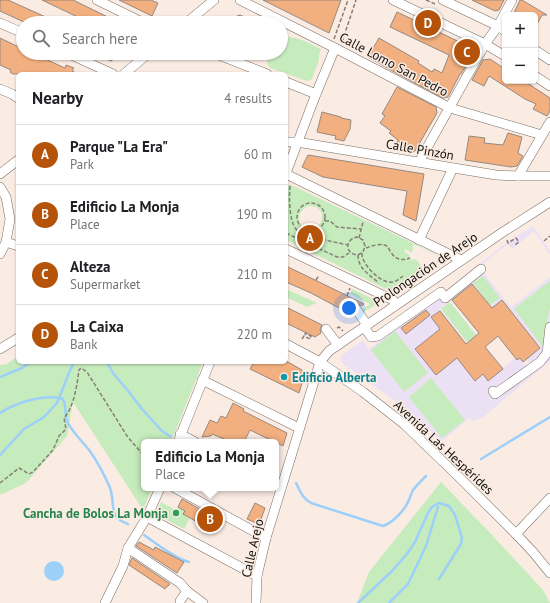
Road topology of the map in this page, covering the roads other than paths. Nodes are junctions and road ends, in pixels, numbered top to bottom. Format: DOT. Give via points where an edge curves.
graph roads {
  1 [pos="97,0"];
  2 [pos="214,0"];
  3 [pos="240,0"];
  4 [pos="393,0"];
  5 [pos="443,0"];
  6 [pos="512,0"];
  7 [pos="130,16"];
  8 [pos="195,16"];
  9 [pos="275,16"];
  10 [pos="0,22"];
  11 [pos="288,22"];
  12 [pos="501,29"];
  13 [pos="16,30"];
  14 [pos="337,44"];
  15 [pos="486,44"];
  16 [pos="538,52"];
  17 [pos="502,54"];
  18 [pos="82,60"];
  19 [pos="141,60"];
  20 [pos="232,60"];
  21 [pos="550,60"];
  22 [pos="109,72"];
  23 [pos="126,72"];
  24 [pos="262,72"];
  25 [pos="538,78"];
  26 [pos="288,83"];
  27 [pos="550,86"];
  28 [pos="0,89"];
  29 [pos="316,94"];
  30 [pos="16,97"];
  31 [pos="450,108"];
  32 [pos="550,122"];
  33 [pos="542,135"];
  34 [pos="288,142"];
  35 [pos="297,142"];
  36 [pos="16,162"];
  37 [pos="419,162"];
  38 [pos="288,168"];
  39 [pos="453,168"];
  40 [pos="0,174"];
  41 [pos="288,175"];
  42 [pos="518,176"];
  43 [pos="550,176"];
  44 [pos="0,187"];
  45 [pos="550,202"];
  46 [pos="419,240"];
  47 [pos="6,242"];
  48 [pos="16,245"];
  49 [pos="288,250"];
  50 [pos="0,254"];
  51 [pos="461,260"];
  52 [pos="481,269"];
  53 [pos="396,305"];
  54 [pos="356,309"];
  55 [pos="366,326"];
  56 [pos="550,327"];
  57 [pos="326,330"];
  58 [pos="16,339"];
  59 [pos="288,345"];
  60 [pos="338,345"];
  61 [pos="0,349"];
  62 [pos="320,362"];
  63 [pos="209,364"];
  64 [pos="202,380"];
  65 [pos="493,391"];
  66 [pos="299,428"];
  67 [pos="179,438"];
  68 [pos="279,485"];
  69 [pos="159,491"];
  70 [pos="180,491"];
  71 [pos="277,491"];
  72 [pos="550,498"];
  73 [pos="147,517"];
  74 [pos="516,534"];
  75 [pos="266,538"];
  76 [pos="128,548"];
  77 [pos="550,573"];
  78 [pos="257,576"];
  79 [pos="187,591"];
  80 [pos="180,601"];
  81 [pos="105,603"];
  82 [pos="203,603"];
  83 [pos="256,603"];
  1 -- 7 [label="street"];
  2 -- 8 [label="street"];
  3 -- 9 [label="street, Calle Lomo San Pedro"];
  4 -- 15 [label="street"];
  5 -- 12 [label="street"];
  6 -- 12 [label="street"];
  10 -- 13 [label="street"];
  11 -- 14 [label="street, Calle Lomo San Pedro"];
  12 -- 15 [label="street"];
  14 -- 29 [label="street"];
  14 -- 31 [label="street, Calle Lomo San Pedro"];
  15 -- 17 [label="street"];
  15 -- 31 [label="street"];
  16 -- 21 [label="street"];
  18 -- 22 [label="street"];
  19 -- 23 [label="street"];
  20 -- 24 [label="street"];
  25 -- 27 [label="street"];
  26 -- 29 [label="street"];
  28 -- 30 [label="street"];
  29 -- 35 [label="street"];
  31 -- 33 [label="street, Calle Lomo San Pedro"];
  31 -- 37 [label="street"];
  32 -- 33 [label="street"];
  33 -- 42 [label="street"];
  34 -- 35 [label="street, Calle Pinzón"];
  35 -- 37 [label="street, Calle Pinzón"];
  35 -- 38 [label="street"];
  36 -- 40 [label="street"];
  37 -- 39 [label="street, Calle Pinzón"];
  39 -- 42 [label="street, Calle Pinzón" via="496,176"];
  39 -- 46 [label="street"];
  41 -- 46 [label="street"];
  42 -- 43 [label="street, Calle Pinzón"];
  44 -- 47 [label="street" via="6,197 10,219"];
  45 -- 51 [label="street, Prolongación de Arejo"];
  46 -- 51 [label="street"];
  47 -- 48 [label="street"];
  47 -- 50 [label="street"];
  49 -- 53 [label="street" via="393,300"];
  51 -- 53 [label="street, Prolongación de Arejo"];
  52 -- 55 [label="street" via="445,298 441,292 378,336 371,337"];
  53 -- 55 [label="street, Prolongación de Arejo"];
  54 -- 55 [label="street"];
  55 -- 60 [label="street, Prolongación de Arejo"];
  56 -- 65 [label="street" via="546,353 540,362 495,394"];
  57 -- 60 [label="street"];
  58 -- 61 [label="street"];
  59 -- 62 [label="street, Avenida Las Hespérides"];
  60 -- 62 [label="street, Prolongación de Arejo"];
  62 -- 66 [label="street, Calle Arejo"];
  62 -- 74 [label="street, Avenida Las Hespérides" via="404,424"];
  63 -- 64 [label="street"];
  64 -- 66 [label="street"];
  64 -- 67 [label="street"];
  66 -- 68 [label="street, Calle Arejo"];
  69 -- 73 [label="street"];
  70 -- 75 [label="street"];
  71 -- 75 [label="street, Calle Arejo"];
  72 -- 74 [label="street"];
  73 -- 76 [label="street"];
  73 -- 78 [label="street"];
  74 -- 77 [label="street, Avenida Las Hespérides"];
  75 -- 78 [label="street, Calle Arejo"];
  76 -- 79 [label="street" via="180,583"];
  76 -- 81 [label="street" via="123,566"];
  78 -- 83 [label="street, Calle Arejo"];
  79 -- 80 [label="street"];
  79 -- 82 [label="street"];
}
